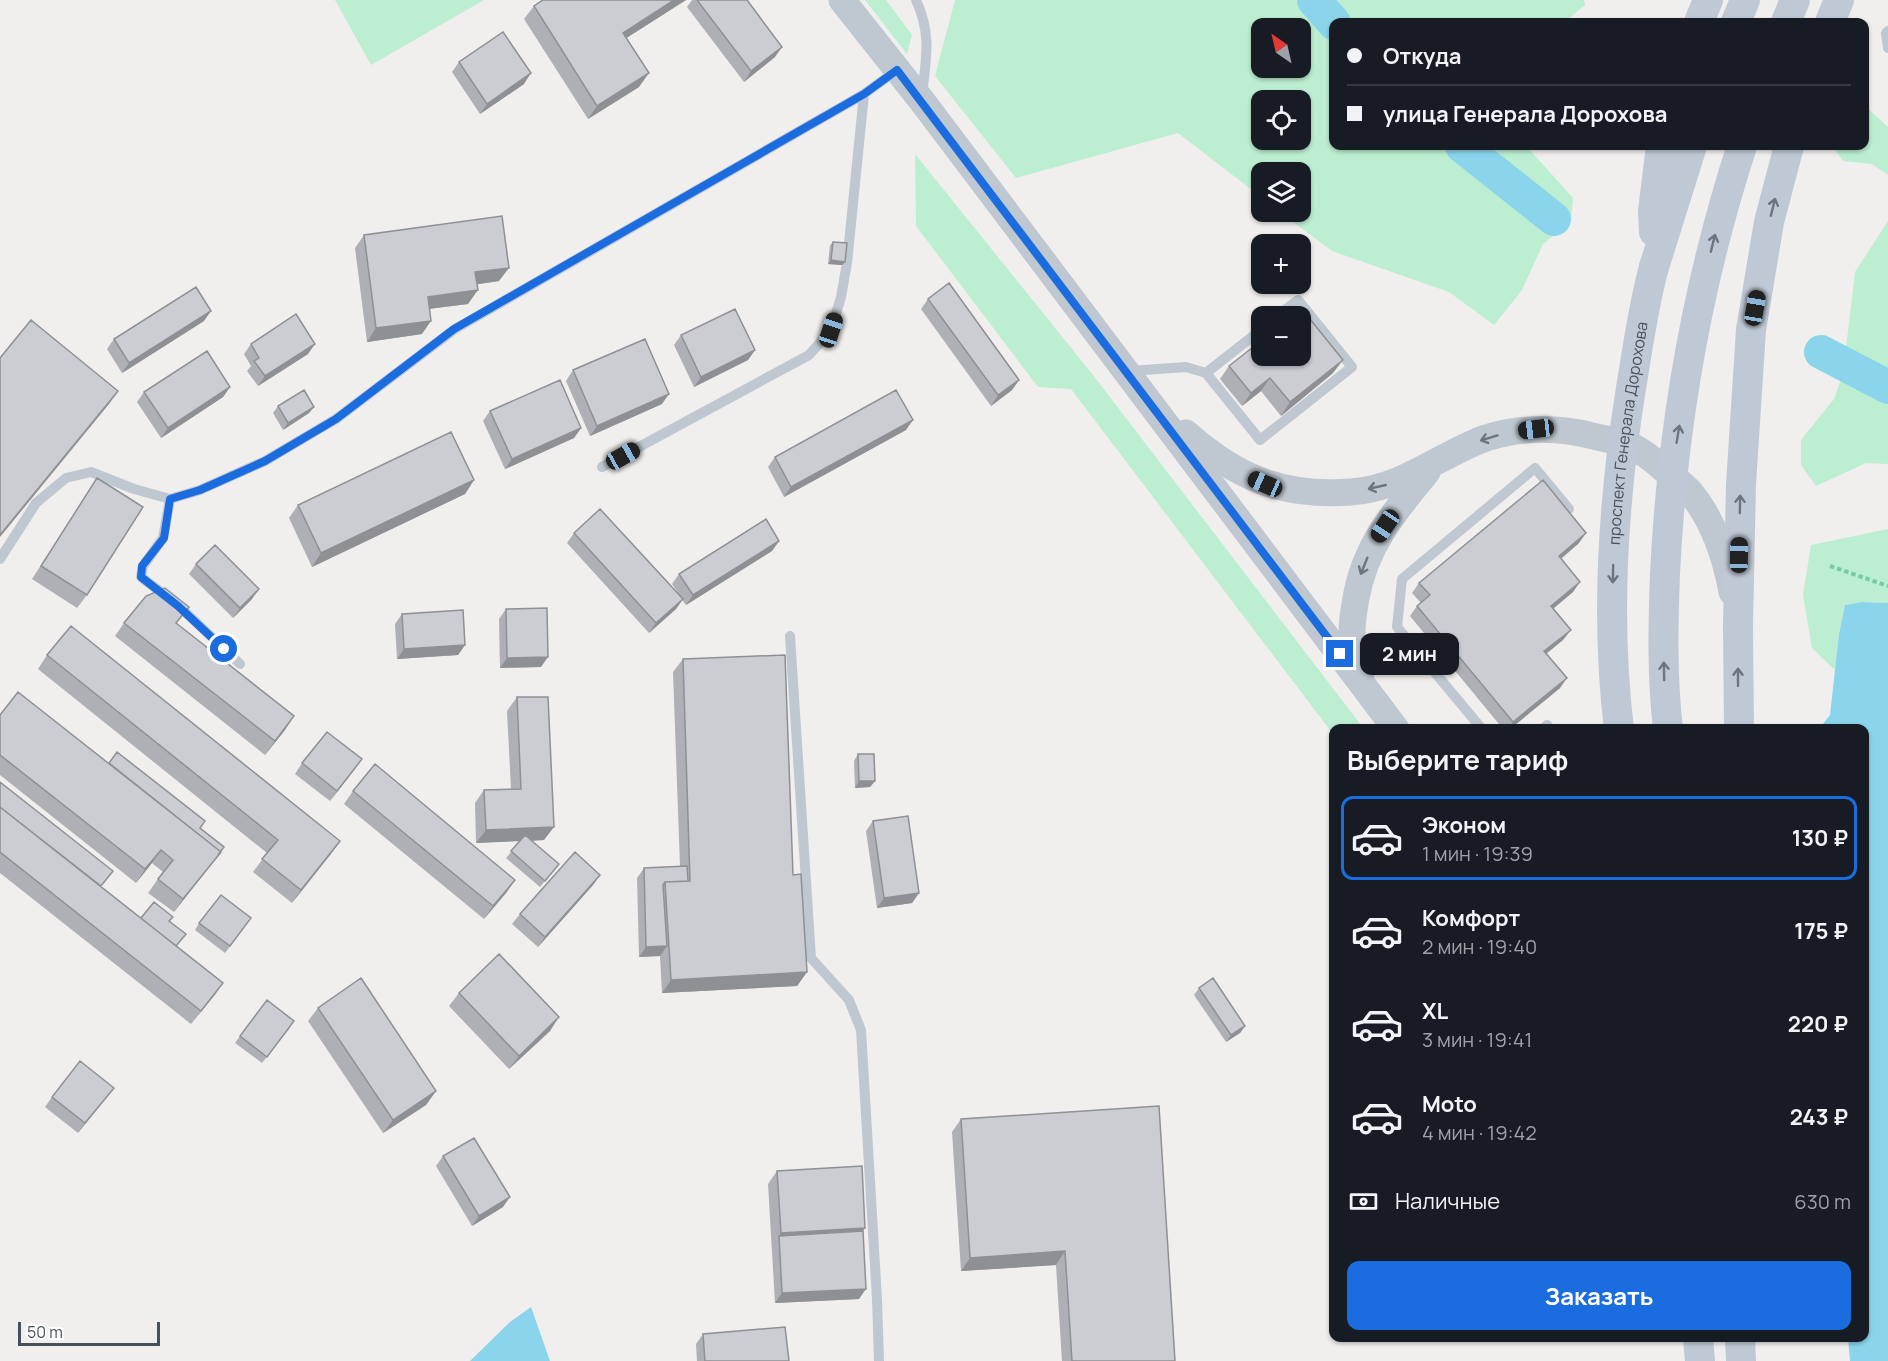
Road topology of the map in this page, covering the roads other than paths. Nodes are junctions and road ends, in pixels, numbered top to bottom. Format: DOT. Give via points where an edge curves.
graph roads {
  1 [pos="842,0"];
  2 [pos="916,0"];
  3 [pos="1708,0"];
  4 [pos="1745,0"];
  5 [pos="1795,0"];
  6 [pos="1839,0"];
  7 [pos="1701,18"];
  8 [pos="1738,18"];
  9 [pos="1788,18"];
  10 [pos="1832,18"];
  11 [pos="1888,31"];
  12 [pos="1888,48"];
  13 [pos="897,70"];
  14 [pos="864,94"];
  15 [pos="922,101"];
  16 [pos="1661,150"];
  17 [pos="1691,150"];
  18 [pos="1741,150"];
  19 [pos="1788,150"];
  20 [pos="1654,267"];
  21 [pos="1290,306"];
  22 [pos="1303,306"];
  23 [pos="1311,316"];
  24 [pos="1251,338"];
  25 [pos="1127,371"];
  26 [pos="1206,373"];
  27 [pos="1149,400"];
  28 [pos="1432,466"];
  29 [pos="602,467"];
  30 [pos="170,499"];
  31 [pos="1569,509"];
  32 [pos="0,559"];
  33 [pos="1738,626"];
  34 [pos="790,636"];
  35 [pos="240,664"];
  36 [pos="1367,690"];
  37 [pos="1392,724"];
  38 [pos="1478,724"];
  39 [pos="1619,724"];
  40 [pos="1667,724"];
  41 [pos="1739,724"];
  42 [pos="1698,1342"];
  43 [pos="1740,1342"];
  44 [pos="879,1361"];
  45 [pos="1700,1361"];
  46 [pos="1741,1361"];
  1 -- 13 [label="street"];
  2 -- 15 [label="lane" via="928,40"];
  3 -- 7 [label="main road"];
  4 -- 8 [label="main road"];
  5 -- 9 [label="main road"];
  6 -- 10 [label="main road"];
  11 -- 12 [label="lane"];
  13 -- 14 [label="lane"];
  13 -- 15 [label="street"];
  14 -- 29 [label="lane" via="847,263 831,330 809,355"];
  14 -- 30 [label="lane" via="454,329 326,425 265,461"];
  15 -- 25 [label="street"];
  16 -- 20 [label="main road" via="1653,211"];
  17 -- 20 [label="main road, проспект Генерала Дорохова"];
  40 -- 18 [label="main road, one-way, bridge" via="1663,629 1675,454 1696,312 1720,212"];
  33 -- 19 [label="main road, one-way" via="1741,484 1751,330 1769,222"];
  20 -- 39 [label="main road, проспект Генерала Дорохова, one-way, bridge" via="1621,452 1614,526 1611,631"];
  21 -- 22 [label="lane" via="1298,300"];
  23 -- 26 [label="lane" via="1352,367 1260,441"];
  24 -- 26 [label="lane"];
  25 -- 26 [label="lane" via="1186,367"];
  25 -- 27 [label="street"];
  28 -- 27 [label="street, one-way" via="1395,483 1353,492 1306,493 1265,484 1234,469"];
  27 -- 36 [label="street"];
  33 -- 28 [label="street, one-way" via="1727,563 1709,522 1690,493 1653,459 1629,445 1562,429 1536,429 1486,438"];
  28 -- 36 [label="street, one-way" via="1373,544 1360,574 1350,628"];
  30 -- 32 [label="lane" via="92,472 66,478 36,503"];
  30 -- 35 [label="lane" via="164,538 142,566 141,577"];
  31 -- 38 [label="lane" via="1535,468 1402,579 1397,627"];
  41 -- 33 [label="main road, one-way"];
  34 -- 44 [label="lane" via="811,958 849,1000 861,1030"];
  36 -- 37 [label="street"];
  42 -- 45 [label="main road"];
  43 -- 46 [label="main road"];
}
